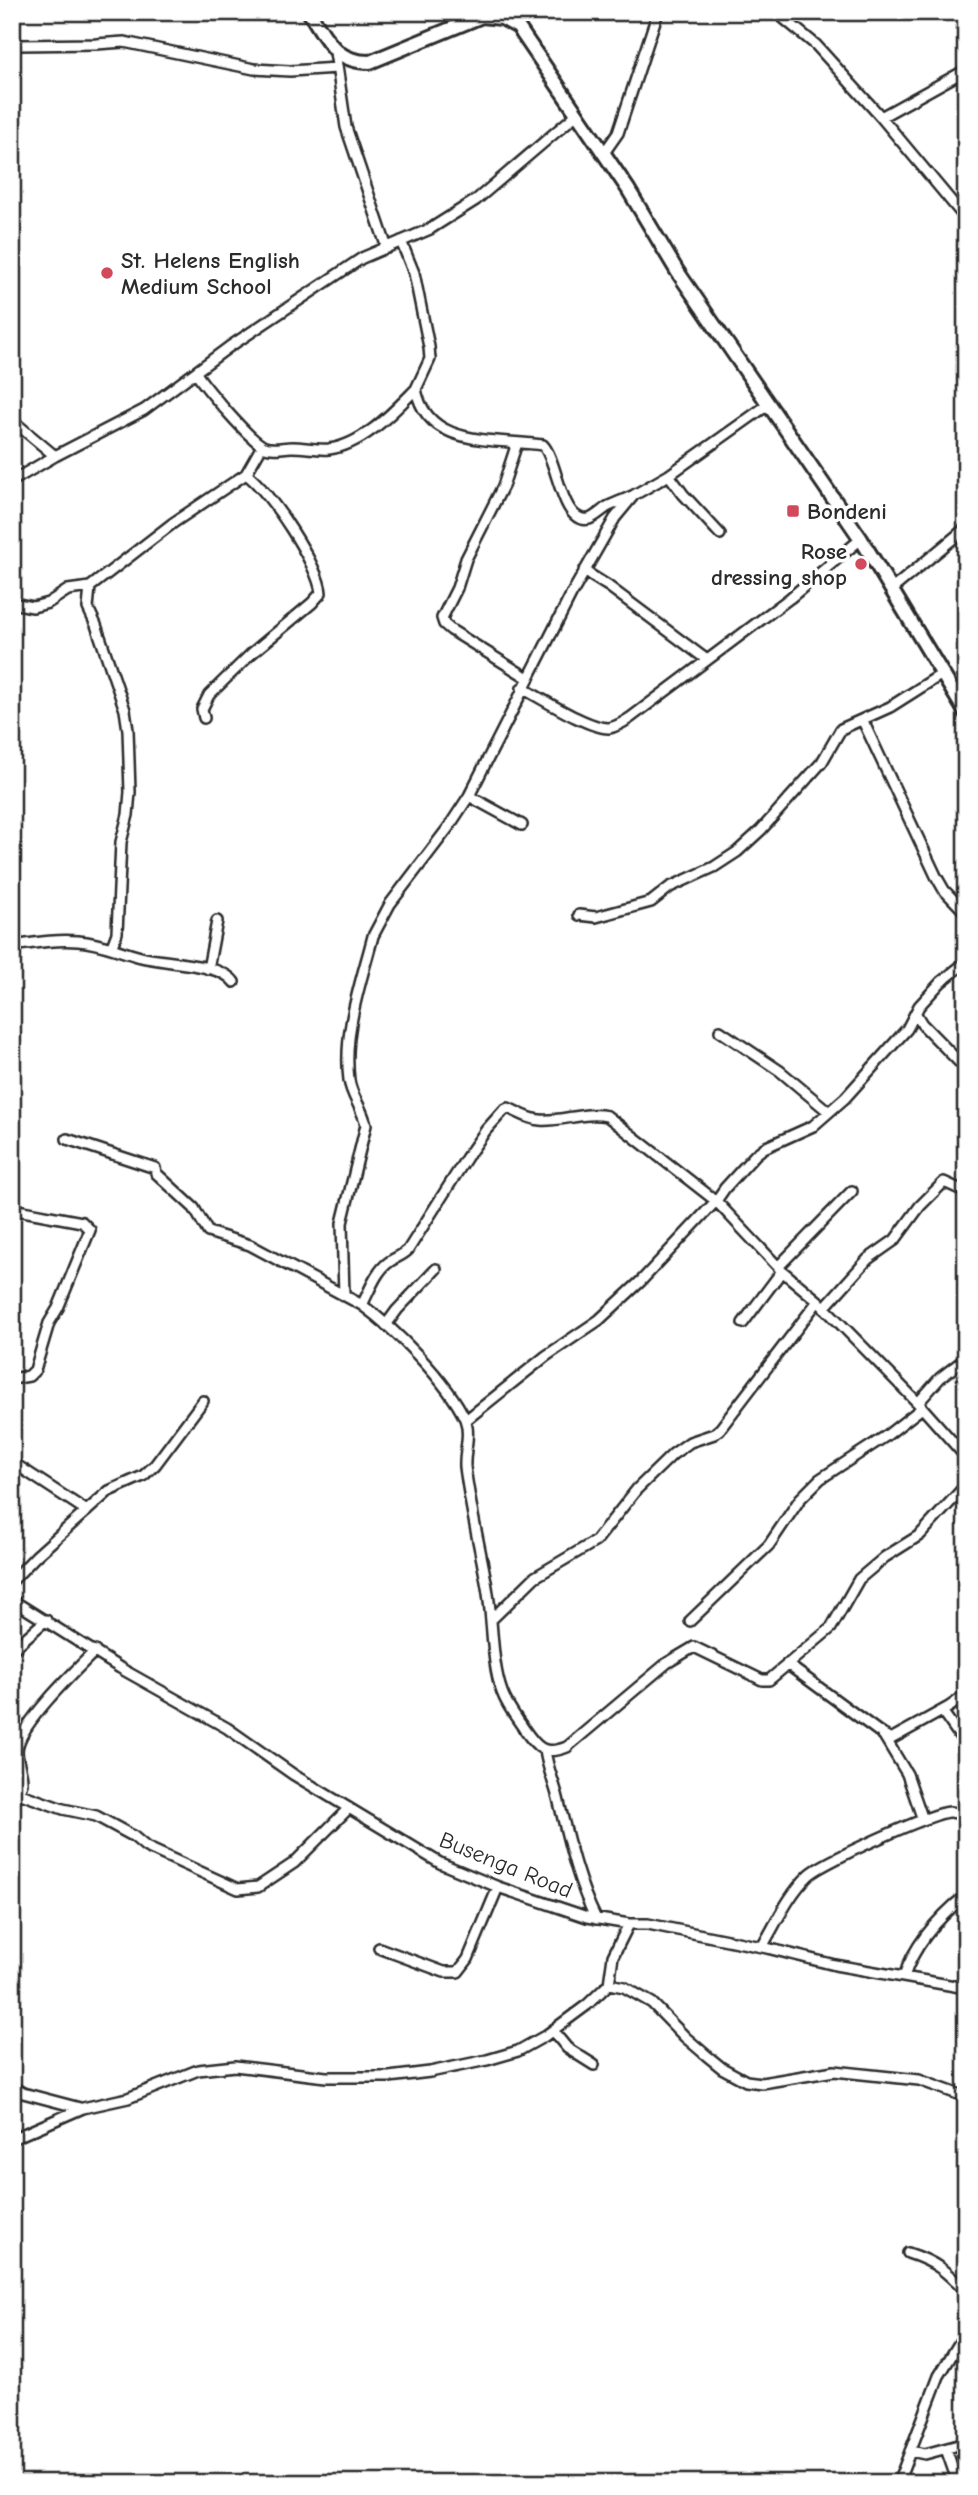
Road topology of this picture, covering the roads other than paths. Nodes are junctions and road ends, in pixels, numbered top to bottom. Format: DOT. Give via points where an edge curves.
graph roads {
  1 [pos="309,12"];
  2 [pos="658,12"];
  3 [pos="776,12"];
  4 [pos="501,15"];
  5 [pos="12,43"];
  6 [pos="335,52"];
  7 [pos="337,68"];
  8 [pos="966,70"];
  9 [pos="576,114"];
  10 [pos="881,117"];
  11 [pos="604,153"];
  12 [pos="965,217"];
  13 [pos="401,241"];
  14 [pos="387,248"];
  15 [pos="196,373"];
  16 [pos="416,389"];
  17 [pos="769,404"];
  18 [pos="12,420"];
  19 [pos="517,443"];
  20 [pos="262,446"];
  21 [pos="55,456"];
  22 [pos="246,474"];
  23 [pos="669,475"];
  24 [pos="12,481"];
  25 [pos="634,495"];
  26 [pos="966,528"];
  27 [pos="720,534"];
  28 [pos="861,539"];
  29 [pos="584,571"];
  30 [pos="90,587"];
  31 [pos="891,590"];
  32 [pos="12,603"];
  33 [pos="707,660"];
  34 [pos="942,674"];
  35 [pos="528,678"];
  36 [pos="522,688"];
  37 [pos="966,713"];
  38 [pos="204,718"];
  39 [pos="863,721"];
  40 [pos="469,796"];
  41 [pos="522,825"];
  42 [pos="966,913"];
  43 [pos="579,915"];
  44 [pos="218,921"];
  45 [pos="12,946"];
  46 [pos="112,947"];
  47 [pos="966,962"];
  48 [pos="208,969"];
  49 [pos="234,982"];
  50 [pos="916,1014"];
  51 [pos="720,1031"];
  52 [pos="966,1069"];
  53 [pos="829,1112"];
  54 [pos="67,1139"];
  55 [pos="852,1191"];
  56 [pos="966,1192"];
  57 [pos="716,1201"];
  58 [pos="12,1209"];
  59 [pos="436,1269"];
  60 [pos="780,1269"];
  61 [pos="344,1295"];
  62 [pos="821,1305"];
  63 [pos="362,1306"];
  64 [pos="743,1323"];
  65 [pos="386,1325"];
  66 [pos="966,1358"];
  67 [pos="12,1379"];
  68 [pos="203,1401"];
  69 [pos="920,1405"];
  70 [pos="466,1420"];
  71 [pos="966,1457"];
  72 [pos="12,1462"];
  73 [pos="966,1485"];
  74 [pos="87,1511"];
  75 [pos="12,1581"];
  76 [pos="12,1600"];
  77 [pos="493,1618"];
  78 [pos="46,1620"];
  79 [pos="690,1621"];
  80 [pos="12,1650"];
  81 [pos="95,1651"];
  82 [pos="787,1664"];
  83 [pos="966,1695"];
  84 [pos="942,1711"];
  85 [pos="882,1734"];
  86 [pos="966,1745"];
  87 [pos="545,1751"];
  88 [pos="18,1793"];
  89 [pos="12,1802"];
  90 [pos="349,1808"];
  91 [pos="966,1816"];
  92 [pos="923,1820"];
  93 [pos="498,1887"];
  94 [pos="966,1895"];
  95 [pos="596,1919"];
  96 [pos="629,1924"];
  97 [pos="762,1947"];
  98 [pos="379,1948"];
  99 [pos="904,1977"];
  100 [pos="609,1984"];
  101 [pos="966,1988"];
  102 [pos="553,2031"];
  103 [pos="594,2065"];
  104 [pos="12,2087"];
  105 [pos="966,2097"];
  106 [pos="83,2108"];
  107 [pos="12,2139"];
  108 [pos="908,2253"];
  109 [pos="966,2292"];
  110 [pos="966,2332"];
  111 [pos="966,2444"];
  112 [pos="946,2449"];
  113 [pos="910,2451"];
  114 [pos="898,2483"];
  115 [pos="958,2483"];
  1 -- 6 [label="main road"];
  2 -- 11 [label="street" via="618,132"];
  3 -- 10 [label="street" via="816,45"];
  4 -- 6 [label="main road" via="482,16 370,62 355,62"];
  4 -- 9 [label="main road" via="518,27"];
  5 -- 7 [label="street" via="137,43 254,69"];
  6 -- 7 [label="street"];
  7 -- 14 [label="street" via="346,127"];
  8 -- 10 [label="street"];
  9 -- 11 [label="main road"];
  9 -- 13 [label="street" via="476,200"];
  10 -- 12 [label="street"];
  11 -- 17 [label="main road" via="677,271"];
  13 -- 14 [label="street"];
  13 -- 16 [label="street" via="414,273 429,347 429,359"];
  14 -- 15 [label="street" via="331,278"];
  15 -- 20 [label="street" via="209,393"];
  15 -- 21 [label="street" via="144,410"];
  16 -- 19 [label="street" via="435,425 475,438"];
  16 -- 20 [label="street" via="374,428 344,445 314,450"];
  17 -- 23 [label="street"];
  17 -- 28 [label="main road"];
  18 -- 21 [label="street"];
  19 -- 25 [label="street" via="543,445 548,450 566,506 581,519 591,519"];
  19 -- 35 [label="street" via="503,486 442,618 451,630"];
  20 -- 22 [label="street"];
  21 -- 24 [label="street"];
  22 -- 30 [label="street"];
  22 -- 38 [label="street" via="280,512 318,578 321,593 209,695 202,709"];
  23 -- 25 [label="street"];
  23 -- 27 [label="street"];
  25 -- 29 [label="street"];
  26 -- 31 [label="street"];
  28 -- 31 [label="main road"];
  28 -- 33 [label="street"];
  29 -- 33 [label="street"];
  29 -- 35 [label="street"];
  30 -- 32 [label="street" via="68,590 33,607"];
  30 -- 46 [label="street" via="88,608 128,730 130,792"];
  31 -- 34 [label="main road"];
  33 -- 36 [label="street" via="612,728 576,717"];
  34 -- 37 [label="main road"];
  34 -- 39 [label="street"];
  35 -- 36 [label="street"];
  36 -- 40 [label="street"];
  39 -- 42 [label="street" via="936,876"];
  39 -- 43 [label="street" via="841,730 822,762 737,852 651,902 596,917"];
  40 -- 41 [label="street"];
  40 -- 61 [label="street" via="390,904 373,936 359,988 349,1033 349,1068 366,1130 342,1223"];
  44 -- 48 [label="street"];
  45 -- 46 [label="street" via="60,940"];
  46 -- 48 [label="street" via="144,958"];
  47 -- 50 [label="street" via="941,982"];
  48 -- 49 [label="street"];
  50 -- 52 [label="street"];
  50 -- 53 [label="street"];
  51 -- 53 [label="street"];
  53 -- 57 [label="street" via="813,1126 756,1154"];
  54 -- 61 [label="street" via="155,1168 194,1208 208,1231 250,1245"];
  55 -- 60 [label="street"];
  56 -- 62 [label="street" via="948,1182 939,1185 895,1240 868,1259"];
  57 -- 60 [label="street"];
  57 -- 63 [label="street" via="607,1116 544,1120 508,1108 486,1130 408,1250 382,1270"];
  57 -- 70 [label="street" via="599,1320"];
  58 -- 67 [label="street" via="82,1222 90,1230 49,1323 35,1370"];
  59 -- 65 [label="street"];
  60 -- 62 [label="street"];
  60 -- 64 [label="street"];
  61 -- 63 [label="street"];
  62 -- 69 [label="street"];
  62 -- 77 [label="street" via="720,1429 673,1454 596,1541 535,1577"];
  63 -- 65 [label="street"];
  65 -- 70 [label="street" via="430,1368"];
  66 -- 69 [label="street" via="940,1378"];
  68 -- 74 [label="street" via="155,1465 143,1476 109,1491"];
  69 -- 71 [label="street"];
  69 -- 79 [label="street" via="887,1436 820,1479 800,1499 769,1545"];
  70 -- 77 [label="street" via="465,1463"];
  72 -- 74 [label="street"];
  73 -- 82 [label="street" via="920,1535 868,1571 837,1622"];
  74 -- 75 [label="street"];
  76 -- 78 [label="street, Busenga Road"];
  77 -- 87 [label="street" via="501,1689 528,1735"];
  78 -- 80 [label="street"];
  78 -- 81 [label="street, Busenga Road"];
  81 -- 88 [label="street" via="57,1689 18,1743 22,1780"];
  81 -- 90 [label="street, Busenga Road" via="227,1728"];
  82 -- 85 [label="street"];
  82 -- 87 [label="street" via="769,1680 762,1680 694,1647 667,1663 567,1747"];
  83 -- 84 [label="street"];
  84 -- 85 [label="street" via="897,1737"];
  84 -- 86 [label="street"];
  85 -- 92 [label="street" via="907,1774"];
  87 -- 95 [label="street" via="576,1868"];
  88 -- 89 [label="street"];
  88 -- 90 [label="street" via="96,1816 146,1847 239,1889 258,1887 294,1863"];
  90 -- 93 [label="street, Busenga Road" via="440,1863"];
  91 -- 92 [label="street" via="950,1811"];
  92 -- 97 [label="street" via="811,1872"];
  93 -- 95 [label="street, Busenga Road"];
  93 -- 98 [label="street" via="463,1970 443,1972"];
  94 -- 99 [label="street" via="914,1951"];
  95 -- 96 [label="street, Busenga Road"];
  96 -- 97 [label="street, Busenga Road"];
  96 -- 100 [label="street" via="613,1956"];
  97 -- 99 [label="street, Busenga Road"];
  99 -- 101 [label="street, Busenga Road"];
  100 -- 102 [label="street"];
  100 -- 105 [label="street" via="624,1986 652,2003 695,2046 746,2081 762,2083 834,2071 919,2080"];
  102 -- 103 [label="street" via="567,2048"];
  102 -- 106 [label="street" via="518,2051 419,2074 326,2077 235,2066 198,2070 128,2098"];
  104 -- 106 [label="street"];
  106 -- 107 [label="street"];
  108 -- 109 [label="street" via="935,2263"];
  110 -- 113 [label="street" via="939,2376"];
  111 -- 112 [label="street"];
  112 -- 113 [label="street" via="925,2454"];
  112 -- 115 [label="street"];
  113 -- 114 [label="street"];
}
